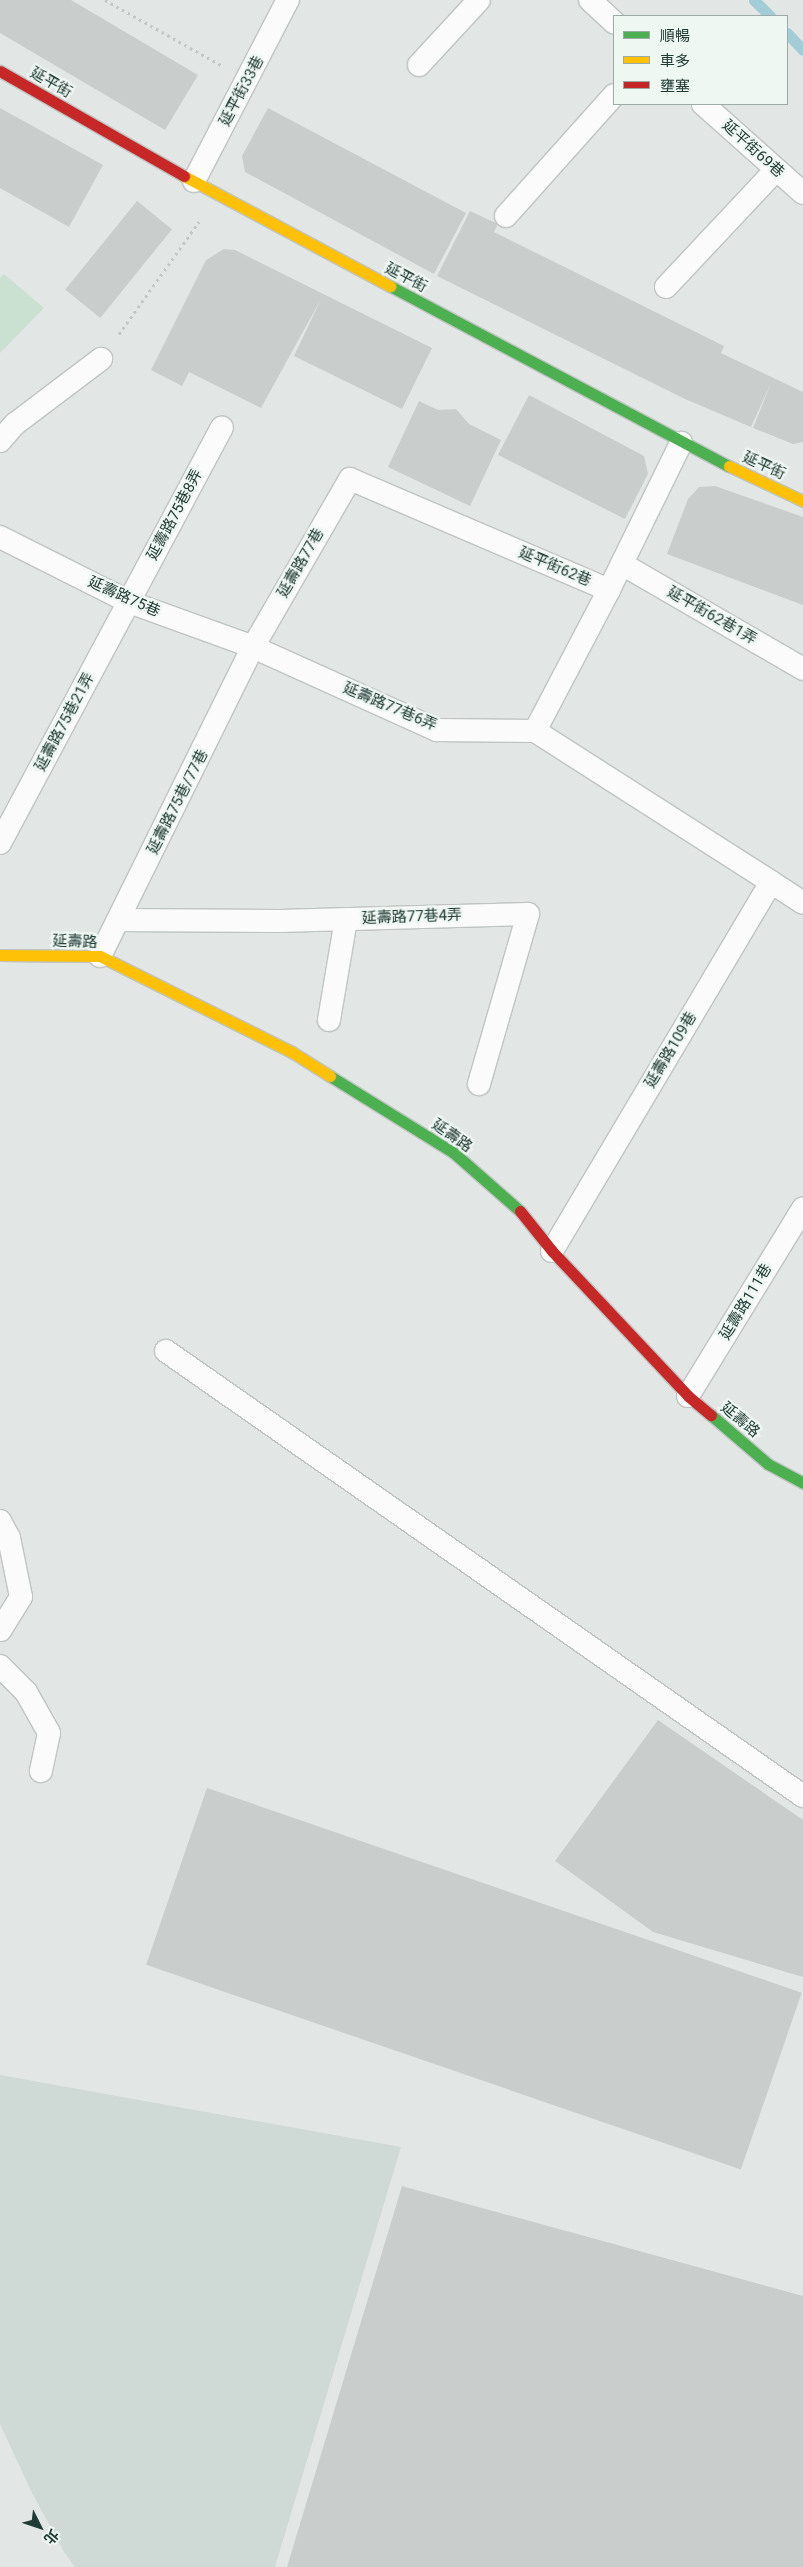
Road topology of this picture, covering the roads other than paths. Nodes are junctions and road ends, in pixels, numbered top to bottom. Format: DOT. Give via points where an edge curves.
graph roads {
  1 [pos="288,0"];
  2 [pos="479,0"];
  3 [pos="590,0"];
  4 [pos="613,21"];
  5 [pos="419,65"];
  6 [pos="0,71"];
  7 [pos="613,96"];
  8 [pos="704,105"];
  9 [pos="776,170"];
  10 [pos="194,181"];
  11 [pos="803,193"];
  12 [pos="506,216"];
  13 [pos="666,288"];
  14 [pos="101,358"];
  15 [pos="222,428"];
  16 [pos="0,441"];
  17 [pos="681,443"];
  18 [pos="350,479"];
  19 [pos="803,501"];
  20 [pos="0,537"];
  21 [pos="622,564"];
  22 [pos="609,590"];
  23 [pos="129,602"];
  24 [pos="253,647"];
  25 [pos="803,669"];
  26 [pos="535,731"];
  27 [pos="0,842"];
  28 [pos="771,882"];
  29 [pos="803,903"];
  30 [pos="346,919"];
  31 [pos="118,920"];
  32 [pos="0,955"];
  33 [pos="100,956"];
  34 [pos="329,1020"];
  35 [pos="479,1084"];
  36 [pos="803,1208"];
  37 [pos="552,1251"];
  38 [pos="166,1351"];
  39 [pos="688,1396"];
  40 [pos="803,1483"];
  41 [pos="0,1521"];
  42 [pos="0,1630"];
  43 [pos="0,1666"];
  44 [pos="41,1771"];
  45 [pos="803,1796"];
  1 -- 10 [label="lane, 延平街33巷"];
  2 -- 5 [label="lane"];
  3 -- 4 [label="lane"];
  6 -- 10 [label="street, 延平街"];
  7 -- 12 [label="lane"];
  8 -- 9 [label="lane, 延平街69巷"];
  9 -- 11 [label="lane, 延平街69巷"];
  9 -- 13 [label="lane"];
  10 -- 17 [label="street, 延平街"];
  14 -- 16 [label="lane" via="15,424"];
  15 -- 23 [label="lane, 延壽路75巷8弄"];
  17 -- 19 [label="street, 延平街"];
  17 -- 21 [label="lane, 延平街62巷"];
  18 -- 22 [label="lane, 延平街62巷"];
  18 -- 24 [label="lane, 延壽路77巷"];
  20 -- 23 [label="lane, 延壽路75巷"];
  21 -- 22 [label="lane, 延平街62巷"];
  21 -- 25 [label="lane, 延平街62巷1弄"];
  22 -- 26 [label="lane"];
  23 -- 24 [label="lane, 延壽路75巷"];
  23 -- 27 [label="lane, 延壽路75巷21弄"];
  24 -- 26 [label="lane, 延壽路77巷6弄" via="437,730"];
  24 -- 31 [label="lane, 延壽路75巷/77巷"];
  26 -- 28 [label="lane"];
  28 -- 29 [label="lane"];
  28 -- 37 [label="lane, 延壽路109巷"];
  30 -- 31 [label="lane, 延壽路77巷4弄"];
  30 -- 34 [label="lane"];
  30 -- 35 [label="lane, 延壽路77巷4弄" via="528,914"];
  31 -- 33 [label="lane, 延壽路75巷/77巷"];
  32 -- 33 [label="street, 延壽路"];
  33 -- 37 [label="street, 延壽路" via="292,1052 454,1153 518,1209"];
  36 -- 39 [label="lane, 延壽路111巷"];
  37 -- 39 [label="street, 延壽路"];
  38 -- 45 [label="lane"];
  39 -- 40 [label="street, 延壽路" via="768,1464"];
  41 -- 42 [label="lane" via="9,1538 21,1597"];
  43 -- 44 [label="lane" via="26,1692 48,1733"];
}
